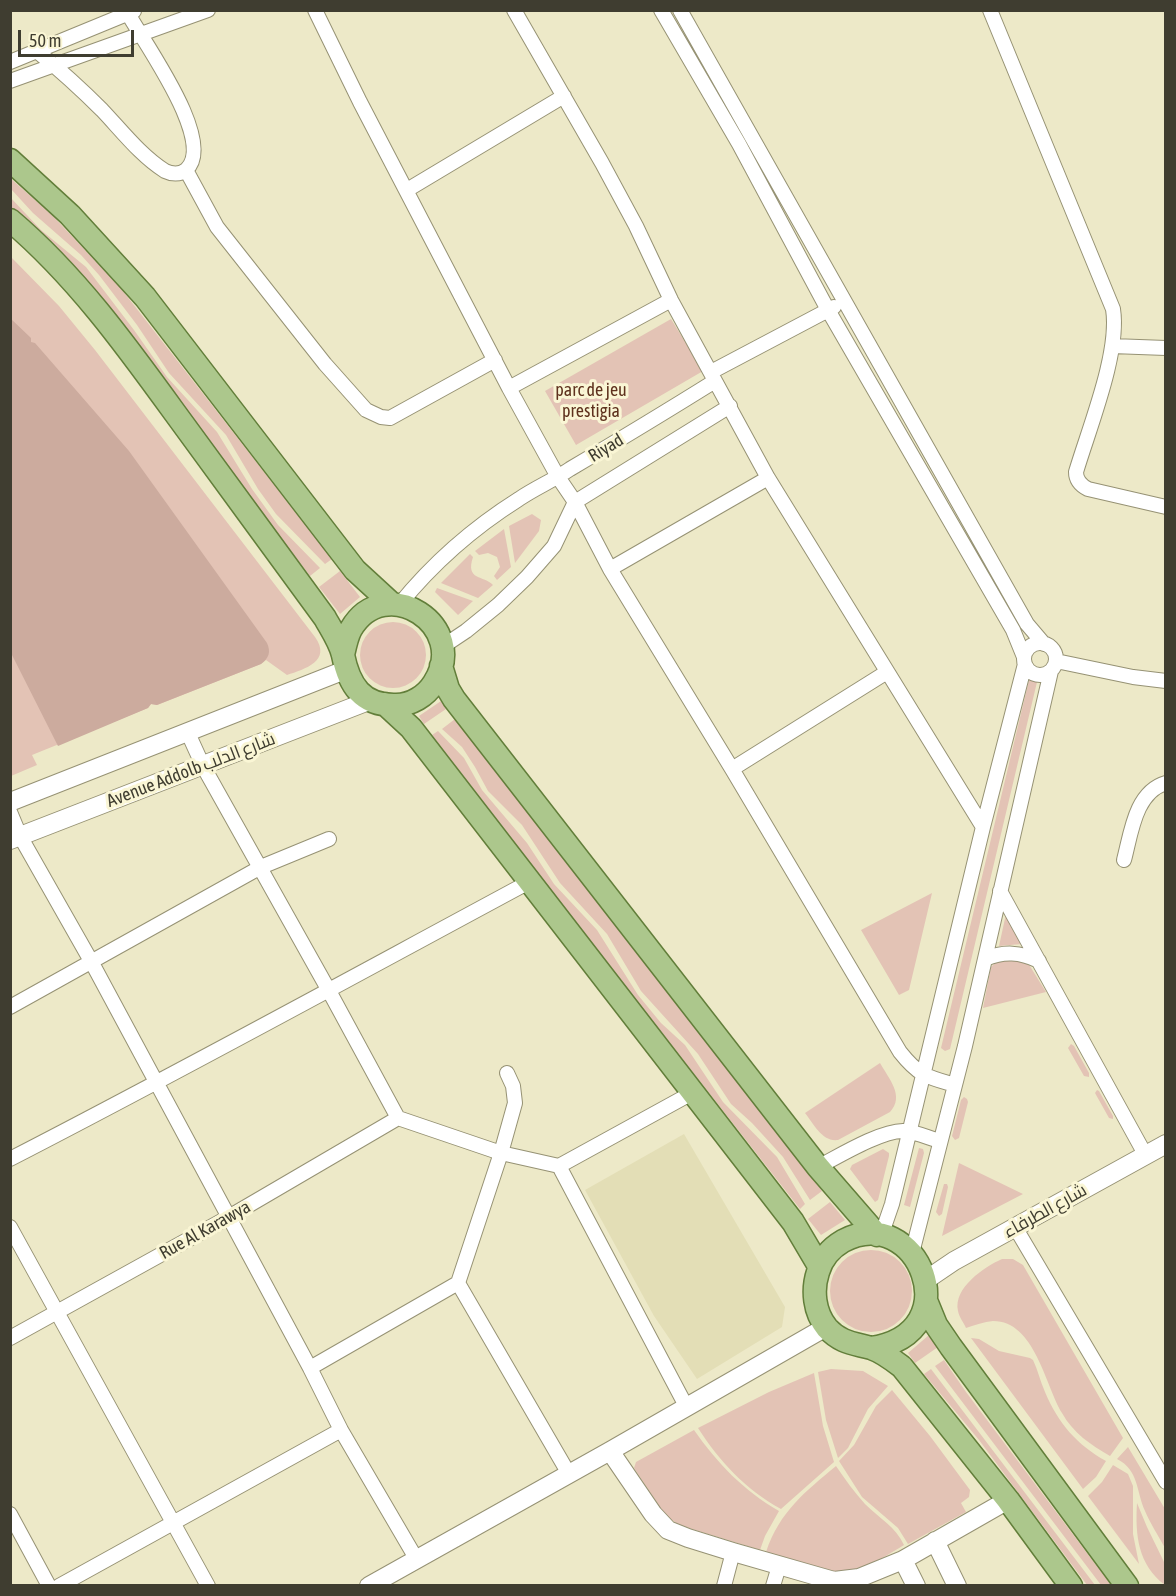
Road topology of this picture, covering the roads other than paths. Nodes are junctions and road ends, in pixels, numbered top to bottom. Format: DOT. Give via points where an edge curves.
graph roads {
  1 [pos="208,10"];
  2 [pos="315,10"];
  3 [pos="514,10"];
  4 [pos="662,10"];
  5 [pos="680,10"];
  6 [pos="990,10"];
  7 [pos="130,12"];
  8 [pos="140,36"];
  9 [pos="38,52"];
  10 [pos="10,62"];
  11 [pos="54,66"];
  12 [pos="10,81"];
  13 [pos="564,96"];
  14 [pos="10,160"];
  15 [pos="186,170"];
  16 [pos="407,190"];
  17 [pos="10,219"];
  18 [pos="671,300"];
  19 [pos="844,301"];
  20 [pos="828,310"];
  21 [pos="1113,346"];
  22 [pos="1166,348"];
  23 [pos="495,360"];
  24 [pos="713,377"];
  25 [pos="509,388"];
  26 [pos="730,406"];
  27 [pos="558,477"];
  28 [pos="768,478"];
  29 [pos="575,502"];
  30 [pos="1166,507"];
  31 [pos="610,569"];
  32 [pos="396,604"];
  33 [pos="1044,644"];
  34 [pos="442,656"];
  35 [pos="1025,661"];
  36 [pos="344,662"];
  37 [pos="1053,666"];
  38 [pos="887,672"];
  39 [pos="1166,681"];
  40 [pos="378,702"];
  41 [pos="188,733"];
  42 [pos="203,766"];
  43 [pos="732,769"];
  44 [pos="1166,783"];
  45 [pos="10,802"];
  46 [pos="10,812"];
  47 [pos="983,827"];
  48 [pos="15,838"];
  49 [pos="329,839"];
  50 [pos="1124,860"];
  51 [pos="261,867"];
  52 [pos="529,882"];
  53 [pos="1000,891"];
  54 [pos="985,959"];
  55 [pos="1039,960"];
  56 [pos="91,961"];
  57 [pos="328,989"];
  58 [pos="10,1007"];
  59 [pos="507,1073"];
  60 [pos="924,1077"];
  61 [pos="156,1084"];
  62 [pos="955,1085"];
  63 [pos="693,1094"];
  64 [pos="398,1118"];
  65 [pos="910,1132"];
  66 [pos="940,1141"];
  67 [pos="1166,1144"];
  68 [pos="501,1153"];
  69 [pos="1146,1156"];
  70 [pos="10,1159"];
  71 [pos="559,1166"];
  72 [pos="818,1167"];
  73 [pos="227,1218"];
  74 [pos="10,1227"];
  75 [pos="1015,1227"];
  76 [pos="879,1235"];
  77 [pos="912,1253"];
  78 [pos="819,1266"];
  79 [pos="926,1280"];
  80 [pos="459,1283"];
  81 [pos="927,1303"];
  82 [pos="57,1311"];
  83 [pos="826,1327"];
  84 [pos="10,1338"];
  85 [pos="871,1348"];
  86 [pos="310,1368"];
  87 [pos="686,1406"];
  88 [pos="340,1430"];
  89 [pos="610,1451"];
  90 [pos="569,1474"];
  91 [pos="1166,1482"];
  92 [pos="1008,1500"];
  93 [pos="10,1515"];
  94 [pos="174,1523"];
  95 [pos="935,1541"];
  96 [pos="733,1552"];
  97 [pos="417,1560"];
  98 [pos="903,1560"];
  99 [pos="779,1566"];
  100 [pos="49,1586"];
  101 [pos="59,1586"];
  102 [pos="208,1586"];
  103 [pos="369,1586"];
  104 [pos="724,1586"];
  105 [pos="774,1586"];
  106 [pos="916,1586"];
  107 [pos="957,1586"];
  108 [pos="1071,1586"];
  109 [pos="1126,1586"];
  1 -- 8 [label="street"];
  2 -- 16 [label="street"];
  3 -- 13 [label="street"];
  4 -- 20 [label="street"];
  5 -- 19 [label="street"];
  6 -- 21 [label="street" via="1112,305"];
  7 -- 8 [label="street"];
  7 -- 9 [label="street"];
  8 -- 11 [label="street"];
  8 -- 15 [label="street" via="175,93 192,133 193,156"];
  9 -- 10 [label="street"];
  9 -- 11 [label="street"];
  11 -- 12 [label="street"];
  11 -- 15 [label="street" via="154,163 168,172"];
  13 -- 16 [label="street"];
  13 -- 18 [label="street" via="636,226"];
  14 -- 32 [label="main road" via="70,215 146,297 355,570"];
  15 -- 23 [label="street" via="217,227 366,410 390,418"];
  16 -- 23 [label="street"];
  17 -- 36 [label="main road" via="71,278 157,388 325,618"];
  18 -- 24 [label="street"];
  18 -- 25 [label="street"];
  19 -- 20 [label="street, Riyad"];
  19 -- 33 [label="street" via="1027,624"];
  20 -- 24 [label="street, Riyad"];
  20 -- 35 [label="street" via="1013,630"];
  21 -- 22 [label="street"];
  21 -- 30 [label="street" via="1076,478 1088,489"];
  23 -- 25 [label="street"];
  24 -- 26 [label="street"];
  24 -- 27 [label="street, Riyad"];
  25 -- 27 [label="street"];
  26 -- 28 [label="street"];
  26 -- 29 [label="street"];
  27 -- 29 [label="street"];
  27 -- 32 [label="street" via="484,522"];
  28 -- 31 [label="street"];
  28 -- 38 [label="street"];
  29 -- 31 [label="street"];
  29 -- 34 [label="street" via="554,546 527,577"];
  31 -- 43 [label="street"];
  32 -- 34 [label="main road" via="412,608 432,623 439,634"];
  32 -- 36 [label="main road" via="379,606 358,620 350,630"];
  33 -- 35 [label="street" via="1029,648"];
  33 -- 37 [label="street" via="1053,651"];
  34 -- 40 [label="main road" via="438,678 421,697 397,705"];
  34 -- 72 [label="main road" via="454,699"];
  35 -- 37 [label="street" via="1033,674 1039,675"];
  35 -- 47 [label="street"];
  36 -- 40 [label="main road" via="359,693"];
  36 -- 41 [label="street, Avenue Addolb شارع الدلب"];
  37 -- 39 [label="street"];
  37 -- 53 [label="street"];
  38 -- 43 [label="street"];
  38 -- 47 [label="street"];
  40 -- 42 [label="street, Avenue Addolb شارع الدلب"];
  40 -- 52 [label="main road" via="411,728"];
  41 -- 42 [label="street"];
  41 -- 45 [label="street, Avenue Addolb شارع الدلب"];
  42 -- 48 [label="street, Avenue Addolb شارع الدلب"];
  42 -- 51 [label="street"];
  43 -- 60 [label="street" via="889,1036"];
  44 -- 50 [label="street" via="1153,789 1141,804"];
  46 -- 48 [label="street"];
  47 -- 60 [label="street"];
  48 -- 56 [label="street"];
  49 -- 51 [label="street"];
  51 -- 56 [label="street"];
  51 -- 57 [label="street"];
  52 -- 57 [label="street"];
  52 -- 63 [label="main road"];
  53 -- 54 [label="street"];
  53 -- 55 [label="street"];
  54 -- 55 [label="street" via="1018,953"];
  54 -- 62 [label="street"];
  55 -- 69 [label="street"];
  56 -- 58 [label="street"];
  56 -- 61 [label="street"];
  57 -- 61 [label="street"];
  57 -- 64 [label="street"];
  59 -- 68 [label="street" via="515,1103"];
  60 -- 62 [label="street"];
  60 -- 65 [label="street"];
  61 -- 70 [label="street"];
  61 -- 73 [label="street"];
  62 -- 66 [label="street"];
  63 -- 71 [label="street"];
  63 -- 78 [label="main road" via="793,1222"];
  64 -- 68 [label="street"];
  64 -- 73 [label="street, Rue Al Karawya"];
  65 -- 66 [label="street"];
  65 -- 72 [label="street" via="889,1133"];
  65 -- 76 [label="street" via="892,1204"];
  66 -- 77 [label="street"];
  67 -- 69 [label="street, شارع الطرفاء"];
  68 -- 71 [label="street"];
  68 -- 80 [label="street"];
  69 -- 75 [label="street, شارع الطرفاء"];
  71 -- 87 [label="street"];
  72 -- 76 [label="main road"];
  73 -- 82 [label="street, Rue Al Karawya"];
  73 -- 86 [label="street"];
  74 -- 82 [label="street"];
  75 -- 79 [label="street, شارع الطرفاء"];
  75 -- 91 [label="street"];
  76 -- 77 [label="main road"];
  76 -- 78 [label="main road" via="863,1235 837,1244"];
  77 -- 79 [label="main road"];
  78 -- 83 [label="main road" via="814,1298"];
  79 -- 81 [label="main road"];
  80 -- 86 [label="street"];
  80 -- 90 [label="street"];
  81 -- 85 [label="main road" via="907,1335"];
  81 -- 109 [label="main road" via="951,1347"];
  82 -- 84 [label="street, Rue Al Karawya"];
  82 -- 94 [label="street"];
  83 -- 85 [label="main road" via="854,1346"];
  83 -- 87 [label="street"];
  85 -- 92 [label="main road" via="892,1359 909,1376"];
  86 -- 88 [label="street"];
  87 -- 89 [label="street"];
  88 -- 94 [label="street"];
  88 -- 97 [label="street"];
  89 -- 90 [label="street"];
  89 -- 96 [label="street" via="660,1523 678,1534"];
  90 -- 97 [label="street"];
  92 -- 95 [label="street"];
  92 -- 108 [label="main road"];
  93 -- 100 [label="street"];
  94 -- 101 [label="street"];
  94 -- 102 [label="street"];
  95 -- 98 [label="street"];
  95 -- 107 [label="street"];
  96 -- 99 [label="street"];
  96 -- 104 [label="street"];
  97 -- 103 [label="street"];
  98 -- 99 [label="street" via="846,1581 821,1579"];
  98 -- 106 [label="street"];
  99 -- 105 [label="street"];
}
